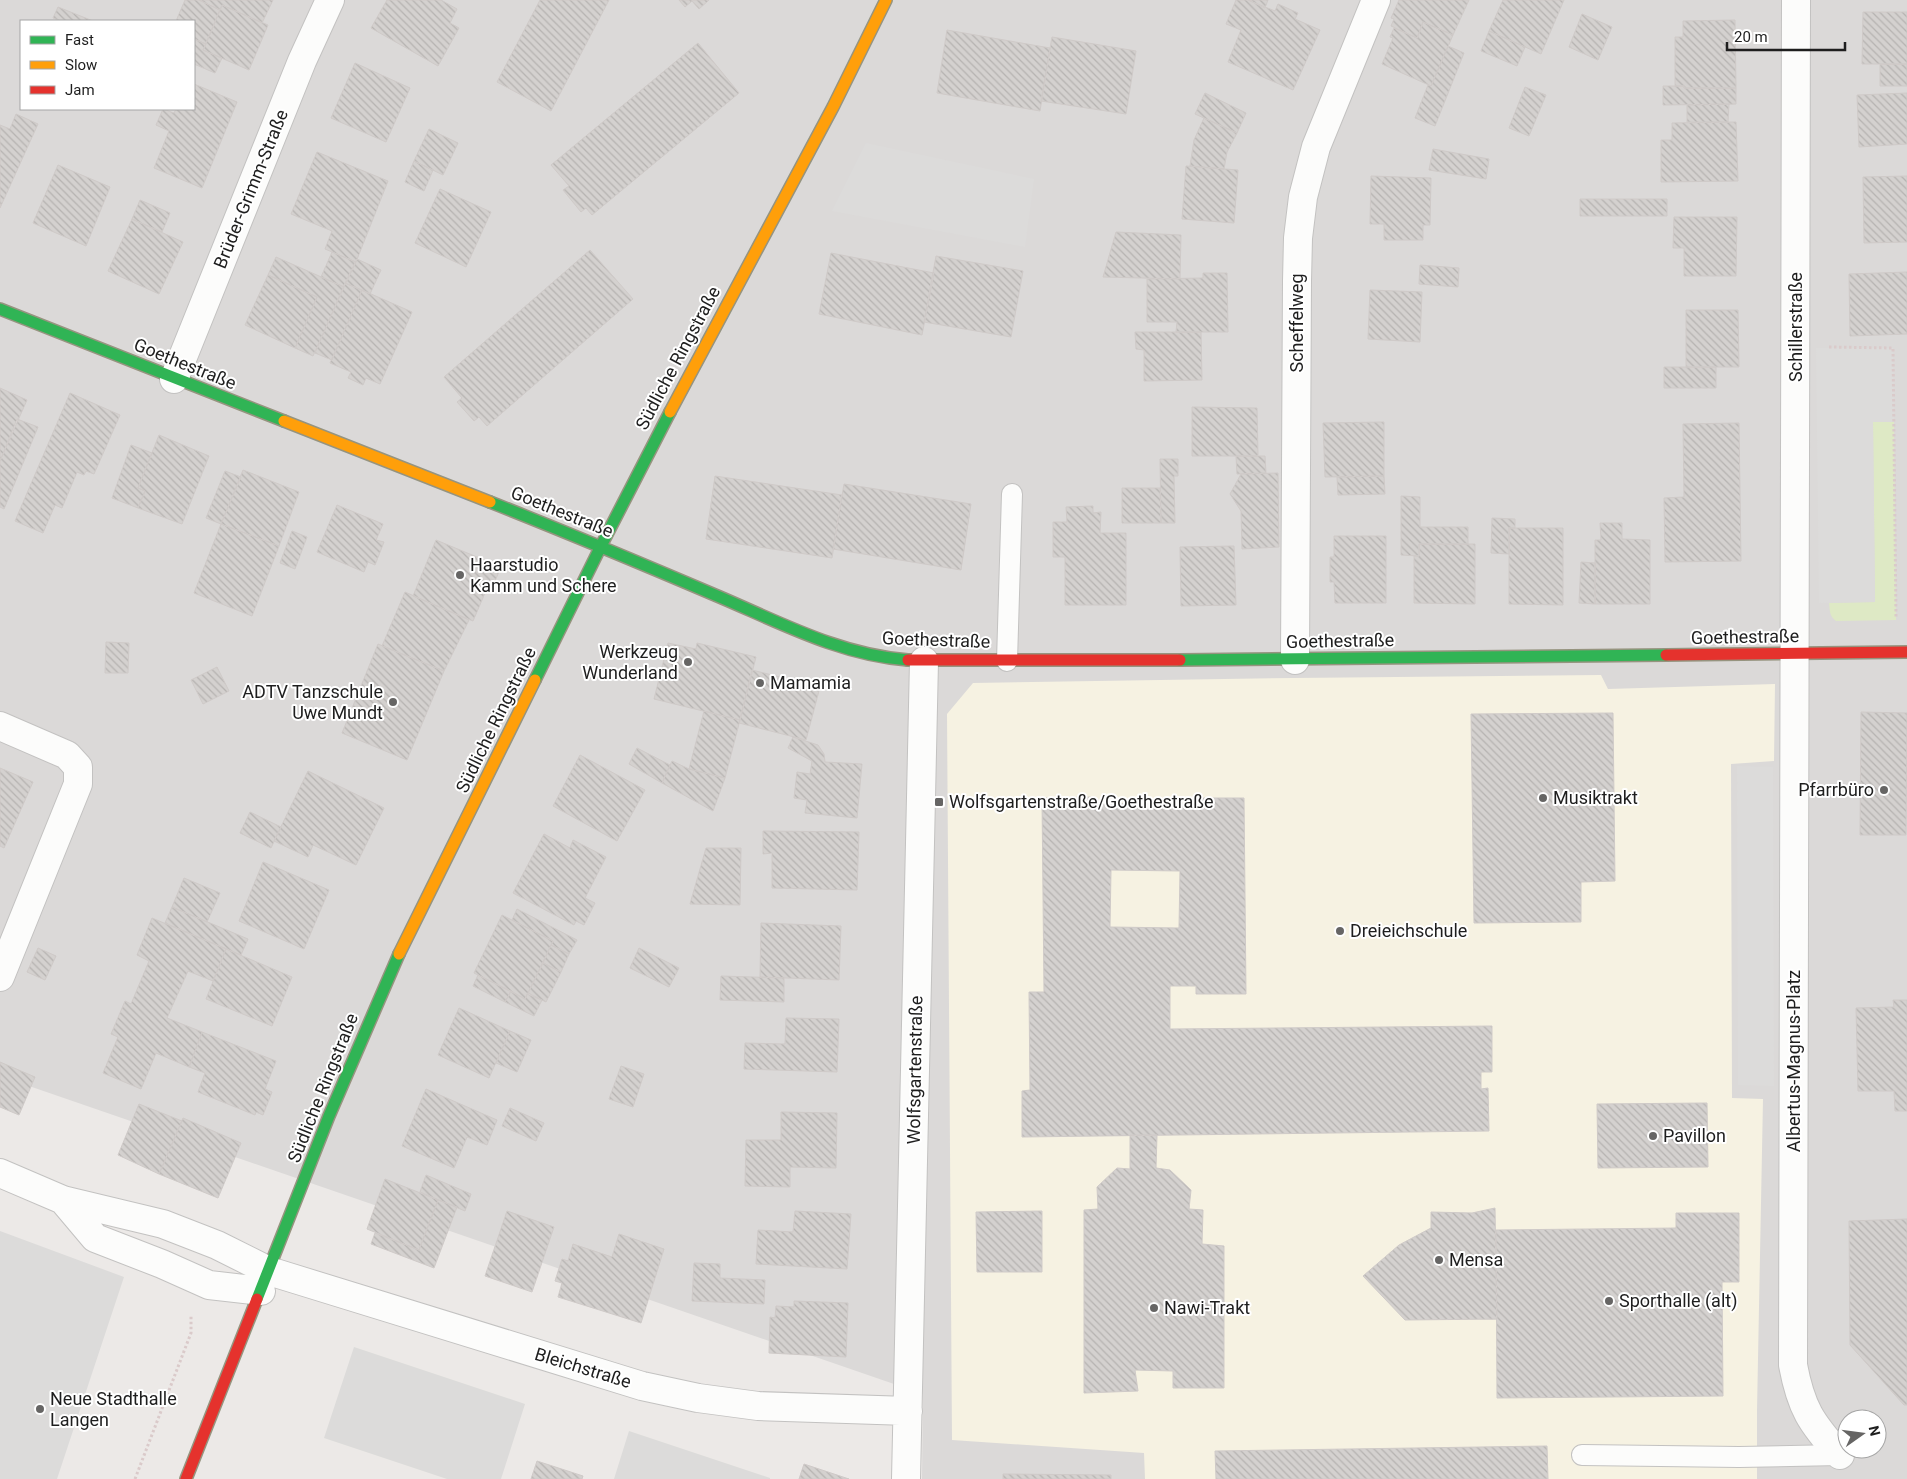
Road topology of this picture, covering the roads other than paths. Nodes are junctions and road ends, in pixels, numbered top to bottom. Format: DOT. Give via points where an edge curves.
graph roads {
  1 [pos="330,0"];
  2 [pos="886,0"];
  3 [pos="1376,0"];
  4 [pos="1796,0"];
  5 [pos="0,309"];
  6 [pos="174,378"];
  7 [pos="1012,494"];
  8 [pos="601,546"];
  9 [pos="1902,652"];
  10 [pos="1796,654"];
  11 [pos="1295,660"];
  12 [pos="924,661"];
  13 [pos="1007,661"];
  14 [pos="0,726"];
  15 [pos="0,978"];
  16 [pos="0,1173"];
  17 [pos="63,1200"];
  18 [pos="265,1281"];
  19 [pos="908,1412"];
  20 [pos="1837,1451"];
  21 [pos="1582,1455"];
  22 [pos="1837,1455"];
  23 [pos="186,1479"];
  24 [pos="906,1479"];
  1 -- 6 [label="street, Brüder-Grimm-Straße" via="302,61"];
  2 -- 8 [label="street, Südliche Ringstraße"];
  3 -- 11 [label="street, Scheffelweg" via="1316,147 1303,197 1296,281"];
  4 -- 10 [label="street, Schillerstraße"];
  5 -- 6 [label="street, Goethestraße"];
  6 -- 8 [label="street, Goethestraße"];
  7 -- 13 [label="lane"];
  8 -- 12 [label="street, Goethestraße" via="826,642 868,654"];
  8 -- 18 [label="street, Südliche Ringstraße" via="390,973 329,1116"];
  9 -- 10 [label="street, Goethestraße"];
  10 -- 11 [label="street, Goethestraße"];
  10 -- 20 [label="street, Albertus-Magnus-Platz" via="1793,1365 1804,1408"];
  11 -- 13 [label="street, Goethestraße"];
  12 -- 13 [label="street, Goethestraße"];
  12 -- 19 [label="street, Wolfsgartenstraße"];
  14 -- 15 [label="street" via="67,755 78,767 78,784"];
  16 -- 17 [label="street"];
  17 -- 18 [label="street" via="163,1224 217,1245"];
  17 -- 18 [label="street" via="95,1238 210,1285"];
  18 -- 19 [label="street, Bleichstraße" via="642,1386 698,1398 758,1406"];
  18 -- 23 [label="street, Südliche Ringstraße"];
  19 -- 24 [label="street, Wolfsgartenstraße"];
  21 -- 22 [label="lane"];
}
